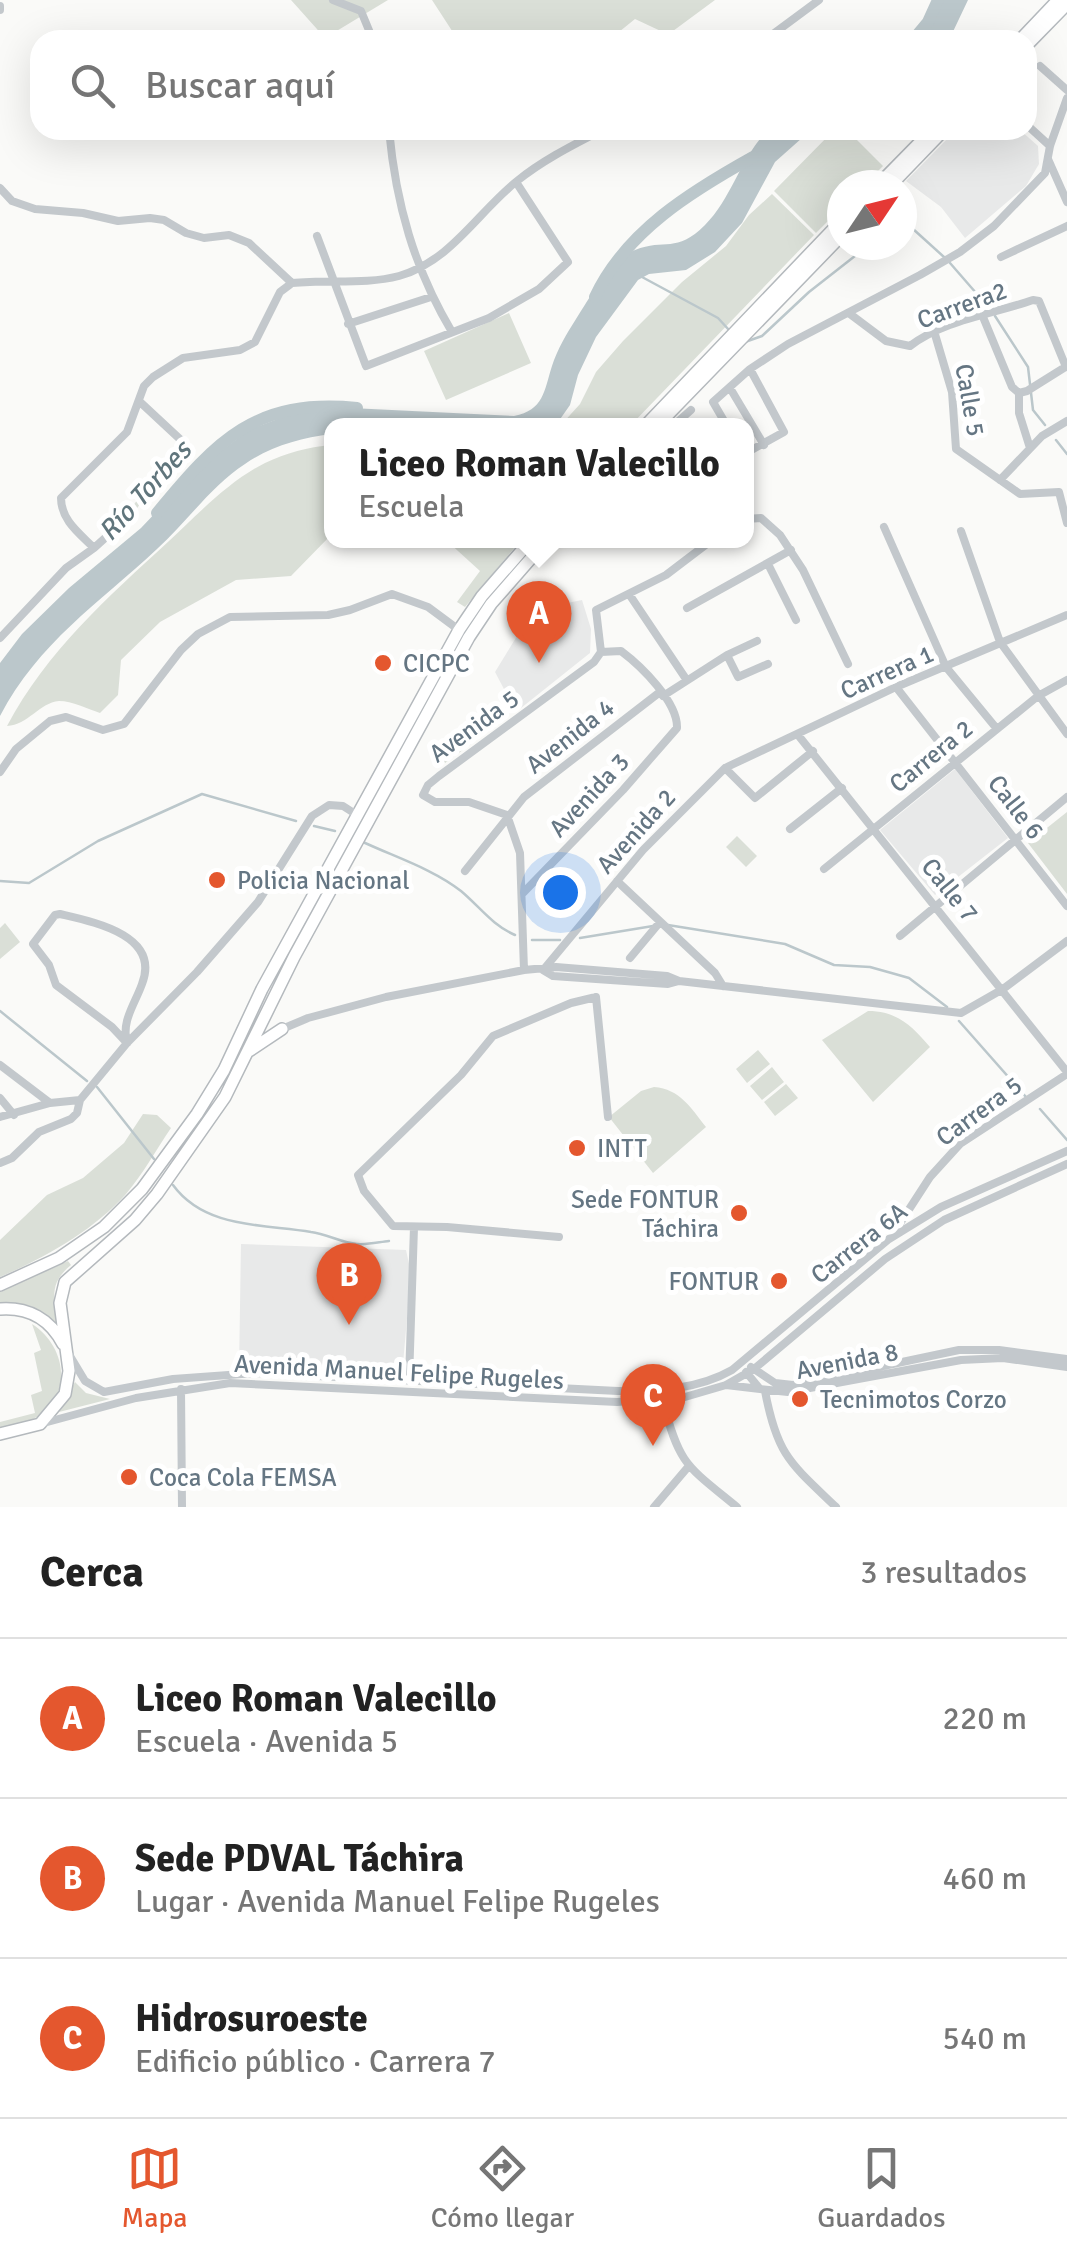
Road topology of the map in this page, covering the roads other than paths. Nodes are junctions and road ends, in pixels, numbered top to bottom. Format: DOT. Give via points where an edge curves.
graph roads {
  1 [pos="333,0"];
  2 [pos="819,0"];
  3 [pos="1058,0"];
  4 [pos="1067,4"];
  5 [pos="369,30"];
  6 [pos="778,30"];
  7 [pos="1030,30"];
  8 [pos="1037,35"];
  9 [pos="1040,66"];
  10 [pos="1067,90"];
  11 [pos="1067,98"];
  12 [pos="1037,134"];
  13 [pos="391,140"];
  14 [pos="584,140"];
  15 [pos="922,140"];
  16 [pos="934,140"];
  17 [pos="1050,146"];
  18 [pos="1048,160"];
  19 [pos="893,170"];
  20 [pos="905,170"];
  21 [pos="516,182"];
  22 [pos="0,188"];
  23 [pos="1067,202"];
  24 [pos="1067,226"];
  25 [pos="316,236"];
  26 [pos="827,236"];
  27 [pos="827,251"];
  28 [pos="1002,257"];
  29 [pos="420,268"];
  30 [pos="332,281"];
  31 [pos="292,283"];
  32 [pos="431,296"];
  33 [pos="850,314"];
  34 [pos="983,317"];
  35 [pos="348,324"];
  36 [pos="934,331"];
  37 [pos="452,332"];
  38 [pos="1067,366"];
  39 [pos="750,369"];
  40 [pos="730,388"];
  41 [pos="1019,392"];
  42 [pos="139,401"];
  43 [pos="691,410"];
  44 [pos="653,418"];
  45 [pos="666,418"];
  46 [pos="682,418"];
  47 [pos="722,418"];
  48 [pos="748,418"];
  49 [pos="1067,421"];
  50 [pos="754,428"];
  51 [pos="182,441"];
  52 [pos="764,445"];
  53 [pos="1030,448"];
  54 [pos="754,449"];
  55 [pos="1000,480"];
  56 [pos="754,518"];
  57 [pos="125,520"];
  58 [pos="1067,523"];
  59 [pos="884,527"];
  60 [pos="962,531"];
  61 [pos="94,548"];
  62 [pos="524,548"];
  63 [pos="540,548"];
  64 [pos="702,548"];
  65 [pos="791,550"];
  66 [pos="768,564"];
  67 [pos="629,594"];
  68 [pos="686,608"];
  69 [pos="1067,615"];
  70 [pos="796,620"];
  71 [pos="459,630"];
  72 [pos="0,638"];
  73 [pos="757,642"];
  74 [pos="1000,642"];
  75 [pos="600,652"];
  76 [pos="727,655"];
  77 [pos="768,664"];
  78 [pos="848,664"];
  79 [pos="946,667"];
  80 [pos="686,680"];
  81 [pos="1067,680"];
  82 [pos="896,687"];
  83 [pos="662,694"];
  84 [pos="1038,696"];
  85 [pos="997,728"];
  86 [pos="1067,734"];
  87 [pos="798,735"];
  88 [pos="812,751"];
  89 [pos="956,762"];
  90 [pos="725,768"];
  91 [pos="0,772"];
  92 [pos="842,788"];
  93 [pos="1067,797"];
  94 [pos="508,815"];
  95 [pos="362,818"];
  96 [pos="874,828"];
  97 [pos="790,829"];
  98 [pos="1016,839"];
  99 [pos="824,869"];
  100 [pos="465,871"];
  101 [pos="616,881"];
  102 [pos="523,893"];
  103 [pos="936,904"];
  104 [pos="1067,906"];
  105 [pos="660,922"];
  106 [pos="900,936"];
  107 [pos="1067,941"];
  108 [pos="630,958"];
  109 [pos="524,970"];
  110 [pos="543,970"];
  111 [pos="611,980"];
  112 [pos="680,980"];
  113 [pos="723,986"];
  114 [pos="1003,989"];
  115 [pos="596,996"];
  116 [pos="264,1014"];
  117 [pos="282,1029"];
  118 [pos="127,1042"];
  119 [pos="249,1051"];
  120 [pos="0,1065"];
  121 [pos="1067,1073"];
  122 [pos="0,1098"];
  123 [pos="80,1100"];
  124 [pos="50,1103"];
  125 [pos="14,1115"];
  126 [pos="0,1117"];
  127 [pos="608,1117"];
  128 [pos="1067,1150"];
  129 [pos="0,1163"];
  130 [pos="1067,1164"];
  131 [pos="924,1190"];
  132 [pos="941,1208"];
  133 [pos="414,1226"];
  134 [pos="559,1237"];
  135 [pos="889,1239"];
  136 [pos="0,1285"];
  137 [pos="0,1309"];
  138 [pos="67,1352"];
  139 [pos="1067,1359"];
  140 [pos="742,1363"];
  141 [pos="1067,1367"];
  142 [pos="750,1371"];
  143 [pos="409,1380"];
  144 [pos="726,1385"];
  145 [pos="180,1389"];
  146 [pos="762,1390"];
  147 [pos="664,1400"];
  148 [pos="40,1424"];
  149 [pos="0,1434"];
  150 [pos="688,1467"];
  151 [pos="182,1507"];
  152 [pos="654,1507"];
  153 [pos="736,1507"];
  154 [pos="836,1507"];
  1 -- 5 [label="street" via="361,11"];
  2 -- 6 [label="street"];
  3 -- 7 [label="highway"];
  4 -- 8 [label="highway"];
  9 -- 10 [label="street"];
  11 -- 17 [label="street"];
  12 -- 17 [label="street"];
  13 -- 29 [label="street" via="404,228"];
  14 -- 21 [label="street"];
  15 -- 19 [label="highway"];
  16 -- 20 [label="highway"];
  17 -- 18 [label="street"];
  18 -- 23 [label="street"];
  18 -- 33 [label="street" via="1026,196 976,241"];
  21 -- 29 [label="street" via="462,238"];
  21 -- 37 [label="street" via="568,262 516,304"];
  22 -- 31 [label="street" via="35,209 118,221 150,218 204,238 229,235 248,243"];
  24 -- 28 [label="street"];
  25 -- 30 [label="street"];
  26 -- 44 [label="highway"];
  27 -- 45 [label="highway"];
  29 -- 30 [label="street" via="396,277"];
  29 -- 32 [label="street"];
  30 -- 31 [label="street"];
  30 -- 35 [label="street"];
  31 -- 42 [label="street" via="280,292 255,342 183,358 153,377"];
  32 -- 35 [label="street"];
  32 -- 37 [label="street"];
  33 -- 36 [label="street, Carrera2" via="898,346"];
  33 -- 39 [label="street"];
  34 -- 36 [label="street, Carrera2"];
  34 -- 38 [label="street, Carrera2" via="1039,302"];
  34 -- 41 [label="street"];
  35 -- 37 [label="street" via="366,366"];
  36 -- 55 [label="street, Calle 5" via="952,392 956,449"];
  38 -- 41 [label="street"];
  39 -- 40 [label="street"];
  39 -- 52 [label="street" via="784,432"];
  40 -- 47 [label="street" via="712,402"];
  40 -- 48 [label="street"];
  41 -- 53 [label="street"];
  42 -- 51 [label="street"];
  42 -- 61 [label="street" via="128,432 61,498 61,510"];
  43 -- 46 [label="street"];
  49 -- 53 [label="street"];
  50 -- 52 [label="street"];
  52 -- 54 [label="street"];
  53 -- 55 [label="street"];
  55 -- 58 [label="street, Calle 5" via="1025,496 1058,492"];
  56 -- 65 [label="street"];
  57 -- 61 [label="street"];
  59 -- 79 [label="street"];
  60 -- 74 [label="street"];
  61 -- 72 [label="street"];
  62 -- 71 [label="highway"];
  63 -- 95 [label="highway" via="469,637"];
  64 -- 67 [label="street"];
  65 -- 66 [label="street"];
  65 -- 78 [label="street"];
  66 -- 68 [label="street"];
  66 -- 70 [label="street"];
  67 -- 75 [label="street" via="596,610"];
  67 -- 80 [label="street"];
  69 -- 74 [label="street, Carrera 1"];
  71 -- 91 [label="street" via="428,607 392,594 328,615 230,616 182,650 124,724 103,730 66,717 50,721"];
  71 -- 95 [label="highway"];
  73 -- 76 [label="street, Avenida 4"];
  74 -- 79 [label="street, Carrera 1"];
  74 -- 84 [label="street"];
  75 -- 83 [label="street" via="621,651"];
  75 -- 94 [label="street, Avenida 5" via="422,796"];
  76 -- 77 [label="street" via="738,677"];
  76 -- 80 [label="street, Avenida 4"];
  79 -- 82 [label="street, Carrera 1"];
  79 -- 85 [label="street"];
  80 -- 83 [label="street, Avenida 4"];
  81 -- 84 [label="street, Carrera 2"];
  82 -- 87 [label="street, Carrera 1"];
  82 -- 89 [label="street, Calle 6"];
  83 -- 94 [label="street, Avenida 4"];
  83 -- 102 [label="street, Avenida 3" via="678,722 674,734"];
  84 -- 85 [label="street, Carrera 2"];
  84 -- 86 [label="street"];
  85 -- 89 [label="street, Carrera 2"];
  87 -- 88 [label="street, Calle 7"];
  87 -- 90 [label="street, Carrera 1"];
  88 -- 90 [label="street" via="756,798"];
  88 -- 92 [label="street, Calle 7"];
  89 -- 96 [label="street, Carrera 2"];
  89 -- 98 [label="street, Calle 6"];
  90 -- 101 [label="street, Avenida 2"];
  92 -- 96 [label="street, Calle 7"];
  92 -- 97 [label="street"];
  93 -- 98 [label="street"];
  94 -- 100 [label="street, Avenida 4"];
  94 -- 102 [label="street"];
  95 -- 116 [label="highway"];
  95 -- 118 [label="street" via="330,805 312,816 258,902"];
  95 -- 136 [label="highway" via="262,989 224,1070 162,1163 104,1227 59,1258"];
  96 -- 99 [label="street, Carrera 2"];
  96 -- 103 [label="street, Calle 7"];
  98 -- 103 [label="street"];
  98 -- 104 [label="street, Calle 6"];
  101 -- 105 [label="street"];
  101 -- 110 [label="street, Avenida 2"];
  102 -- 109 [label="street"];
  103 -- 106 [label="street"];
  103 -- 114 [label="street, Calle 7"];
  105 -- 108 [label="street"];
  105 -- 113 [label="street"];
  107 -- 114 [label="street"];
  109 -- 110 [label="street"];
  109 -- 117 [label="street" via="386,997"];
  110 -- 111 [label="street"];
  110 -- 112 [label="street"];
  111 -- 112 [label="street"];
  111 -- 115 [label="street"];
  112 -- 113 [label="street"];
  113 -- 114 [label="street" via="961,1014"];
  114 -- 121 [label="street, Calle 7"];
  115 -- 127 [label="street"];
  115 -- 133 [label="street" via="493,1036 363,1168 360,1183 386,1220"];
  116 -- 117 [label="highway"];
  116 -- 119 [label="highway"];
  117 -- 119 [label="highway"];
  118 -- 118 [label="street" via="56,984 33,944 54,914 87,920 138,946 145,970 124,1030"];
  118 -- 123 [label="street"];
  119 -- 138 [label="highway" via="158,1194 65,1282 60,1303"];
  120 -- 124 [label="street"];
  121 -- 131 [label="street, Carrera 5" via="960,1144"];
  122 -- 125 [label="street"];
  123 -- 124 [label="street"];
  123 -- 129 [label="street" via="71,1120 39,1132"];
  124 -- 125 [label="street"];
  125 -- 126 [label="street"];
  128 -- 132 [label="street, Carrera 6A"];
  130 -- 142 [label="street, Carrera 6A" via="909,1242"];
  131 -- 132 [label="street"];
  131 -- 135 [label="street, Carrera 5"];
  132 -- 135 [label="street, Carrera 6A"];
  133 -- 134 [label="street"];
  133 -- 143 [label="street"];
  135 -- 140 [label="street, Carrera 6A"];
  137 -- 138 [label="highway" via="43,1320"];
  138 -- 143 [label="street, Avenida Manuel Felipe Rugeles" via="85,1381 104,1392 232,1373"];
  138 -- 148 [label="highway" via="65,1394"];
  139 -- 142 [label="street, Avenida 8" via="958,1350 793,1385"];
  140 -- 142 [label="street"];
  140 -- 143 [label="street, Avenida Manuel Felipe Rugeles" via="717,1378 654,1391"];
  141 -- 146 [label="street, Avenida 8" via="978,1358 798,1391"];
  142 -- 144 [label="street, Avenida Manuel Felipe Rugeles"];
  142 -- 146 [label="street"];
  144 -- 146 [label="street, Avenida 8"];
  144 -- 147 [label="street, Avenida Manuel Felipe Rugeles"];
  145 -- 147 [label="street, Avenida Manuel Felipe Rugeles" via="272,1382"];
  145 -- 148 [label="street, Avenida Manuel Felipe Rugeles"];
  145 -- 151 [label="street"];
  146 -- 154 [label="street" via="777,1442"];
  147 -- 150 [label="street"];
  148 -- 149 [label="highway"];
  150 -- 152 [label="street"];
  150 -- 153 [label="street"];
}
